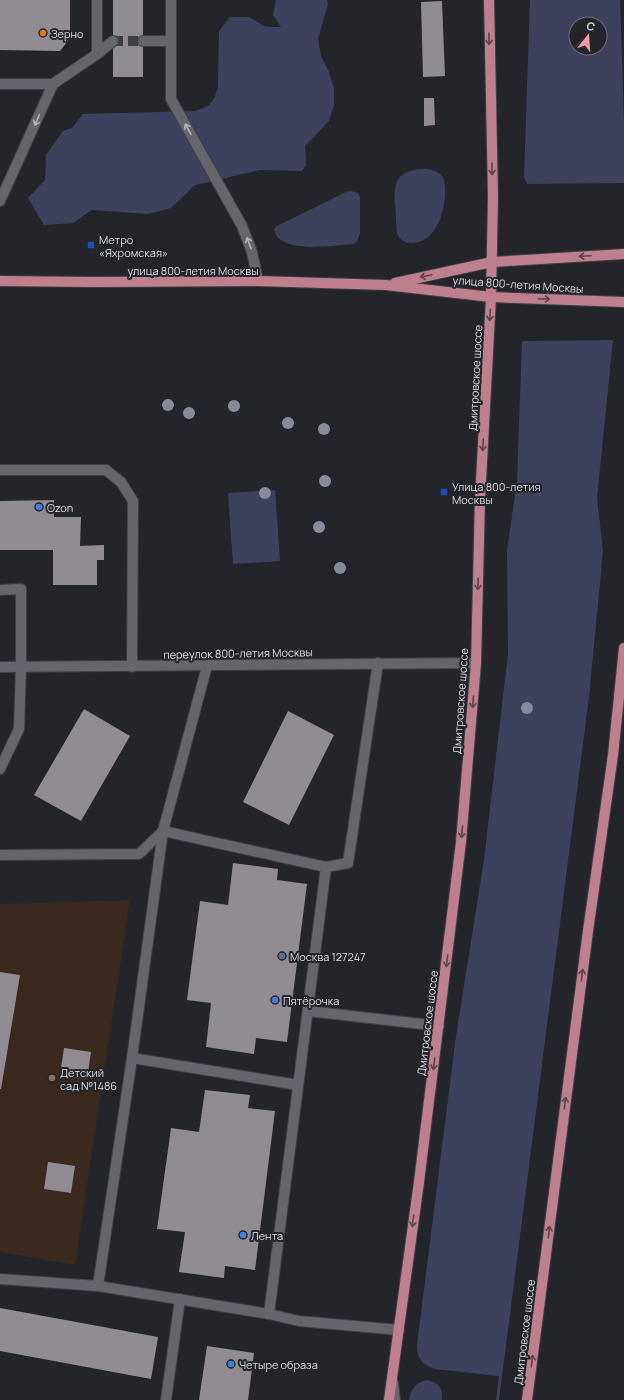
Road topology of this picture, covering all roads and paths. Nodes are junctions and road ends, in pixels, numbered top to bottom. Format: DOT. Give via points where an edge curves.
graph roads {
  1 [pos="97,0"];
  2 [pos="171,0"];
  3 [pos="489,0"];
  4 [pos="113,41"];
  5 [pos="143,41"];
  6 [pos="171,41"];
  7 [pos="97,54"];
  8 [pos="0,84"];
  9 [pos="53,84"];
  10 [pos="0,201"];
  11 [pos="624,254"];
  12 [pos="492,262"];
  13 [pos="0,281"];
  14 [pos="258,281"];
  15 [pos="386,285"];
  16 [pos="491,297"];
  17 [pos="624,302"];
  18 [pos="0,470"];
  19 [pos="0,590"];
  20 [pos="624,648"];
  21 [pos="378,663"];
  22 [pos="476,663"];
  23 [pos="207,666"];
  24 [pos="0,667"];
  25 [pos="21,667"];
  26 [pos="132,667"];
  27 [pos="0,769"];
  28 [pos="163,831"];
  29 [pos="0,855"];
  30 [pos="326,867"];
  31 [pos="308,1011"];
  32 [pos="439,1026"];
  33 [pos="132,1058"];
  34 [pos="298,1085"];
  35 [pos="0,1279"];
  36 [pos="98,1286"];
  37 [pos="180,1299"];
  38 [pos="269,1314"];
  39 [pos="399,1330"];
  40 [pos="392,1377"];
  41 [pos="527,1398"];
  42 [pos="166,1400"];
  43 [pos="389,1400"];
  44 [pos="395,1400"];
  1 -- 7 [label="street"];
  2 -- 6 [label="street"];
  3 -- 12 [label="main road, Дмитровское шоссе, one-way"];
  4 -- 7 [label="street"];
  5 -- 6 [label="street"];
  14 -- 6 [label="street, one-way" via="252,252 242,226 171,99"];
  7 -- 9 [label="street"];
  8 -- 9 [label="street"];
  9 -- 10 [label="street, one-way"];
  11 -- 12 [label="main road, улица 800-летия Москвы, one-way"];
  12 -- 15 [label="main road, улица 800-летия Москвы, one-way"];
  12 -- 16 [label="main road, Дмитровское шоссе"];
  13 -- 14 [label="main road, улица 800-летия Москвы"];
  14 -- 15 [label="main road, улица 800-летия Москвы"];
  15 -- 16 [label="main road, улица 800-летия Москвы"];
  16 -- 17 [label="main road, улица 800-летия Москвы, one-way"];
  16 -- 22 [label="main road, Дмитровское шоссе, one-way" via="480,499"];
  18 -- 26 [label="street" via="106,470 121,482 133,501"];
  19 -- 25 [label="street" via="21,590"];
  41 -- 20 [label="main road, Дмитровское шоссе, one-way" via="613,755"];
  21 -- 22 [label="street, переулок 800-летия Москвы"];
  21 -- 23 [label="street, переулок 800-летия Москвы"];
  21 -- 30 [label="street" via="348,863"];
  22 -- 32 [label="main road, Дмитровское шоссе, one-way" via="461,842"];
  23 -- 26 [label="street, переулок 800-летия Москвы"];
  23 -- 28 [label="street"];
  24 -- 25 [label="street, переулок 800-летия Москвы"];
  25 -- 26 [label="street, переулок 800-летия Москвы"];
  25 -- 27 [label="street" via="19,729"];
  28 -- 29 [label="street" via="139,854"];
  28 -- 30 [label="street"];
  28 -- 33 [label="street"];
  30 -- 31 [label="street"];
  31 -- 32 [label="street"];
  31 -- 34 [label="street"];
  32 -- 39 [label="main road, Дмитровское шоссе, one-way"];
  33 -- 34 [label="street"];
  33 -- 36 [label="street"];
  34 -- 38 [label="street"];
  35 -- 36 [label="street"];
  36 -- 37 [label="street"];
  37 -- 38 [label="street"];
  37 -- 42 [label="street"];
  38 -- 39 [label="street" via="299,1321"];
  39 -- 40 [label="main road, Дмитровское шоссе"];
  40 -- 43 [label="main road, Дмитровское шоссе"];
  40 -- 44 [label="street"];
}
